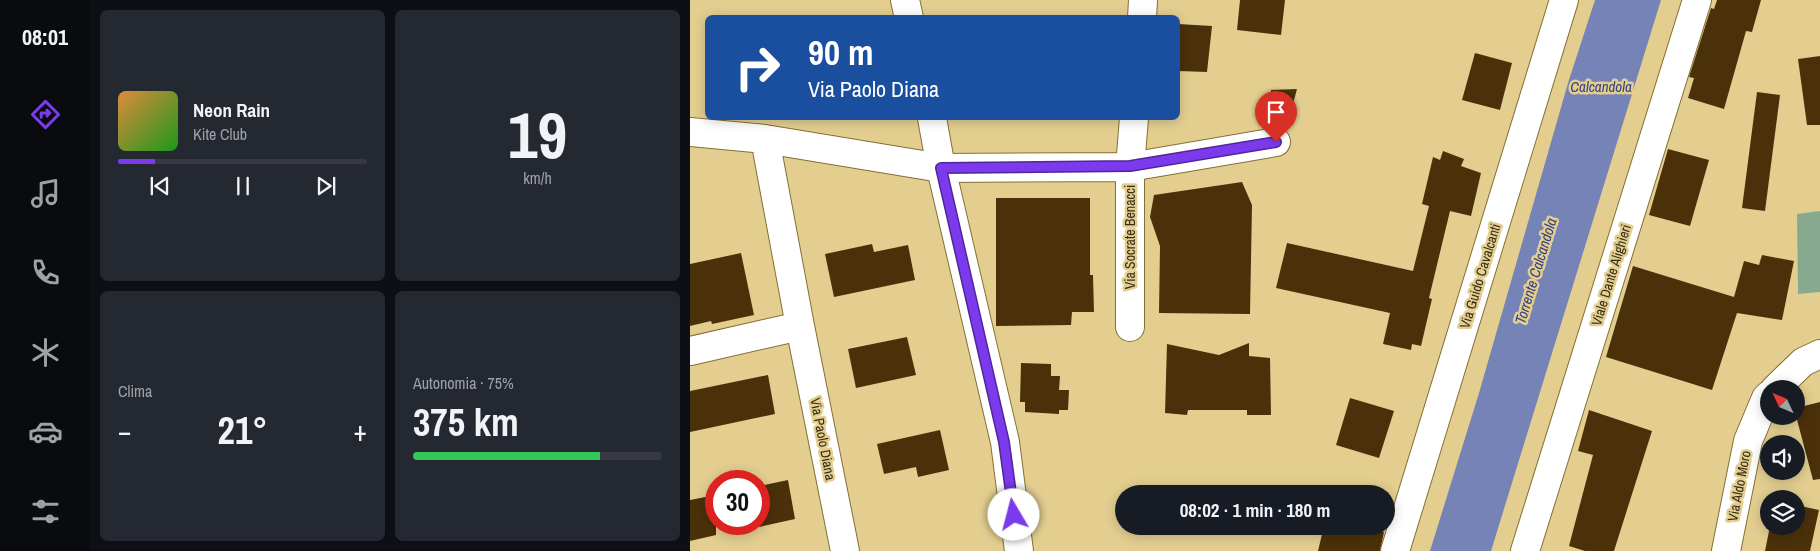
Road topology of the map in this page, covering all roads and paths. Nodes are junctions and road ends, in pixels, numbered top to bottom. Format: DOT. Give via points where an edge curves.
graph roads {
  1 [pos="905,0"];
  2 [pos="1143,0"];
  3 [pos="1564,0"];
  4 [pos="1697,0"];
  5 [pos="908,15"];
  6 [pos="1142,15"];
  7 [pos="932,120"];
  8 [pos="1134,120"];
  9 [pos="690,132"];
  10 [pos="765,139"];
  11 [pos="1276,142"];
  12 [pos="1130,166"];
  13 [pos="941,168"];
  14 [pos="800,326"];
  15 [pos="1130,327"];
  16 [pos="690,351"];
  17 [pos="1820,354"];
  18 [pos="1784,380"];
  19 [pos="1760,412"];
  20 [pos="846,551"];
  21 [pos="1019,551"];
  22 [pos="1395,551"];
  23 [pos="1524,551"];
  24 [pos="1726,551"];
  1 -- 5 [label="street"];
  2 -- 6 [label="street"];
  3 -- 22 [label="street, Via Guido Cavalcanti"];
  4 -- 23 [label="street, Viale Dante Alighieri"];
  7 -- 13 [label="street"];
  8 -- 12 [label="street, Via Socrate Benacci"];
  9 -- 10 [label="street"];
  10 -- 13 [label="street"];
  10 -- 14 [label="street, Via Paolo Diana"];
  11 -- 12 [label="street"];
  12 -- 13 [label="street"];
  12 -- 15 [label="street, Via Socrate Benacci"];
  13 -- 21 [label="street" via="1004,442"];
  14 -- 16 [label="street"];
  14 -- 20 [label="street, Via Paolo Diana"];
  17 -- 18 [label="street" via="1803,362"];
  19 -- 24 [label="street, Via Aldo Moro" via="1748,441"];
}
